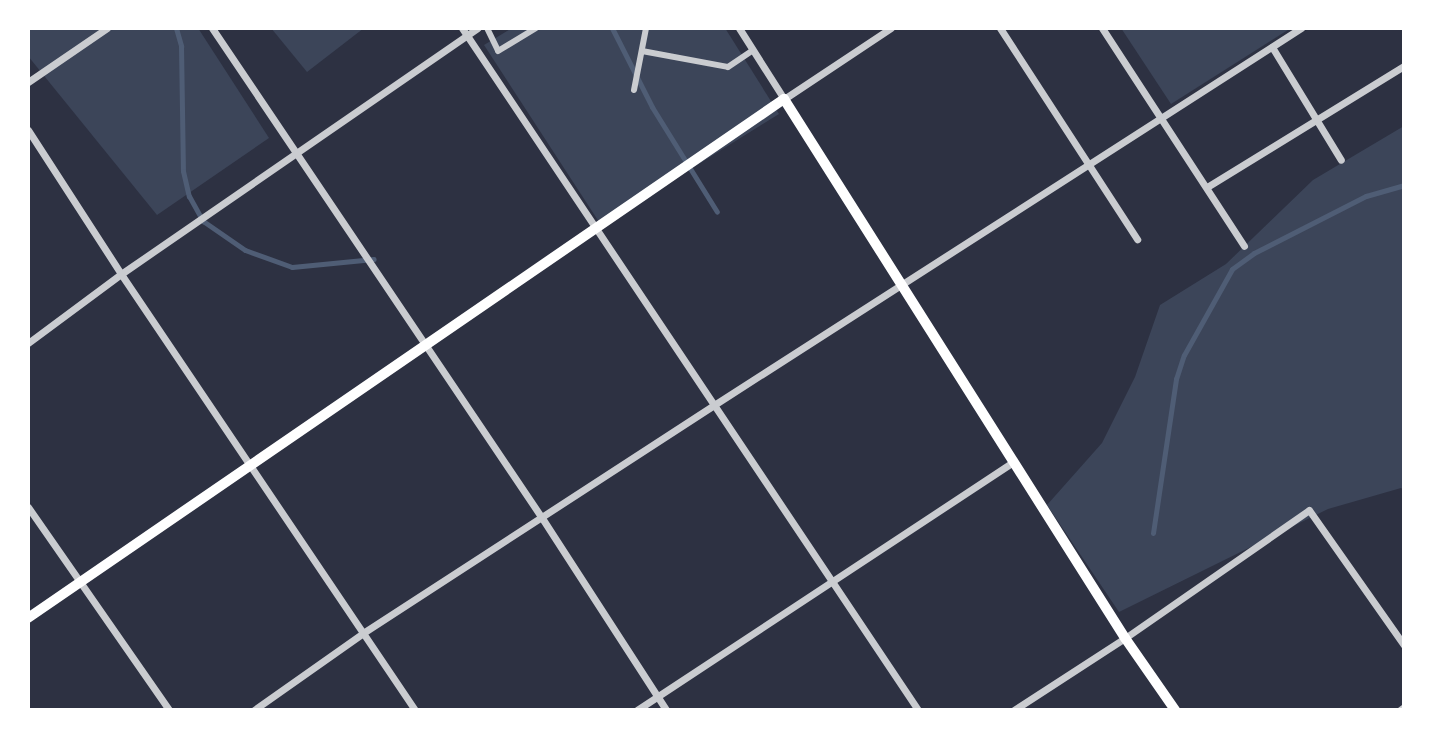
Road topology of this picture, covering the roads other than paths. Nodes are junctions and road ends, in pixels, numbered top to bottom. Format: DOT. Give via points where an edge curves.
graph roads {
  1 [pos="107,28"];
  2 [pos="212,28"];
  3 [pos="477,28"];
  4 [pos="487,28"];
  5 [pos="536,28"];
  6 [pos="646,28"];
  7 [pos="739,28"];
  8 [pos="891,28"];
  9 [pos="1000,28"];
  10 [pos="1102,28"];
  11 [pos="1301,28"];
  12 [pos="464,31"];
  13 [pos="1272,47"];
  14 [pos="753,50"];
  15 [pos="642,51"];
  16 [pos="1404,66"];
  17 [pos="28,82"];
  18 [pos="634,90"];
  19 [pos="784,99"];
  20 [pos="1161,118"];
  21 [pos="1317,120"];
  22 [pos="28,130"];
  23 [pos="294,154"];
  24 [pos="1341,160"];
  25 [pos="1088,164"];
  26 [pos="1207,187"];
  27 [pos="596,228"];
  28 [pos="1137,239"];
  29 [pos="1244,246"];
  30 [pos="121,274"];
  31 [pos="901,285"];
  32 [pos="28,343"];
  33 [pos="425,346"];
  34 [pos="714,405"];
  35 [pos="1013,462"];
  36 [pos="251,465"];
  37 [pos="28,507"];
  38 [pos="542,518"];
  39 [pos="82,581"];
  40 [pos="832,581"];
  41 [pos="28,618"];
  42 [pos="363,634"];
  43 [pos="1125,638"];
  44 [pos="1404,645"];
  45 [pos="657,696"];
  46 [pos="169,710"];
  47 [pos="254,710"];
  48 [pos="415,710"];
  49 [pos="637,710"];
  50 [pos="666,710"];
  51 [pos="918,710"];
  52 [pos="1014,710"];
  53 [pos="1175,710"];
  1 -- 17 [label="street"];
  2 -- 23 [label="street"];
  3 -- 12 [label="street"];
  4 -- 5 [label="street" via="498,51"];
  6 -- 15 [label="street"];
  7 -- 14 [label="street"];
  8 -- 19 [label="street"];
  9 -- 25 [label="street"];
  10 -- 20 [label="street"];
  11 -- 13 [label="street"];
  12 -- 23 [label="street"];
  12 -- 27 [label="street"];
  13 -- 20 [label="street"];
  13 -- 21 [label="street"];
  14 -- 15 [label="street" via="728,67"];
  14 -- 19 [label="street"];
  15 -- 18 [label="street"];
  16 -- 21 [label="street"];
  19 -- 27 [label="main road"];
  19 -- 31 [label="main road"];
  20 -- 25 [label="street"];
  20 -- 26 [label="street"];
  21 -- 24 [label="street"];
  21 -- 26 [label="street"];
  22 -- 30 [label="street"];
  23 -- 30 [label="street"];
  23 -- 33 [label="street"];
  25 -- 28 [label="street"];
  25 -- 31 [label="street"];
  26 -- 29 [label="street"];
  27 -- 33 [label="main road"];
  27 -- 34 [label="street"];
  30 -- 32 [label="street"];
  30 -- 36 [label="street"];
  31 -- 34 [label="street"];
  31 -- 35 [label="main road"];
  33 -- 36 [label="main road"];
  33 -- 38 [label="street"];
  34 -- 38 [label="street"];
  34 -- 40 [label="street"];
  35 -- 40 [label="street"];
  35 -- 43 [label="main road"];
  36 -- 39 [label="main road"];
  36 -- 42 [label="street"];
  37 -- 39 [label="street"];
  38 -- 42 [label="street"];
  38 -- 45 [label="street"];
  39 -- 41 [label="main road"];
  39 -- 46 [label="street"];
  40 -- 45 [label="street"];
  40 -- 51 [label="street"];
  42 -- 47 [label="street"];
  42 -- 48 [label="street"];
  43 -- 44 [label="street" via="1308,510"];
  43 -- 52 [label="street"];
  43 -- 53 [label="main road"];
  45 -- 49 [label="street"];
  45 -- 50 [label="street"];
}
